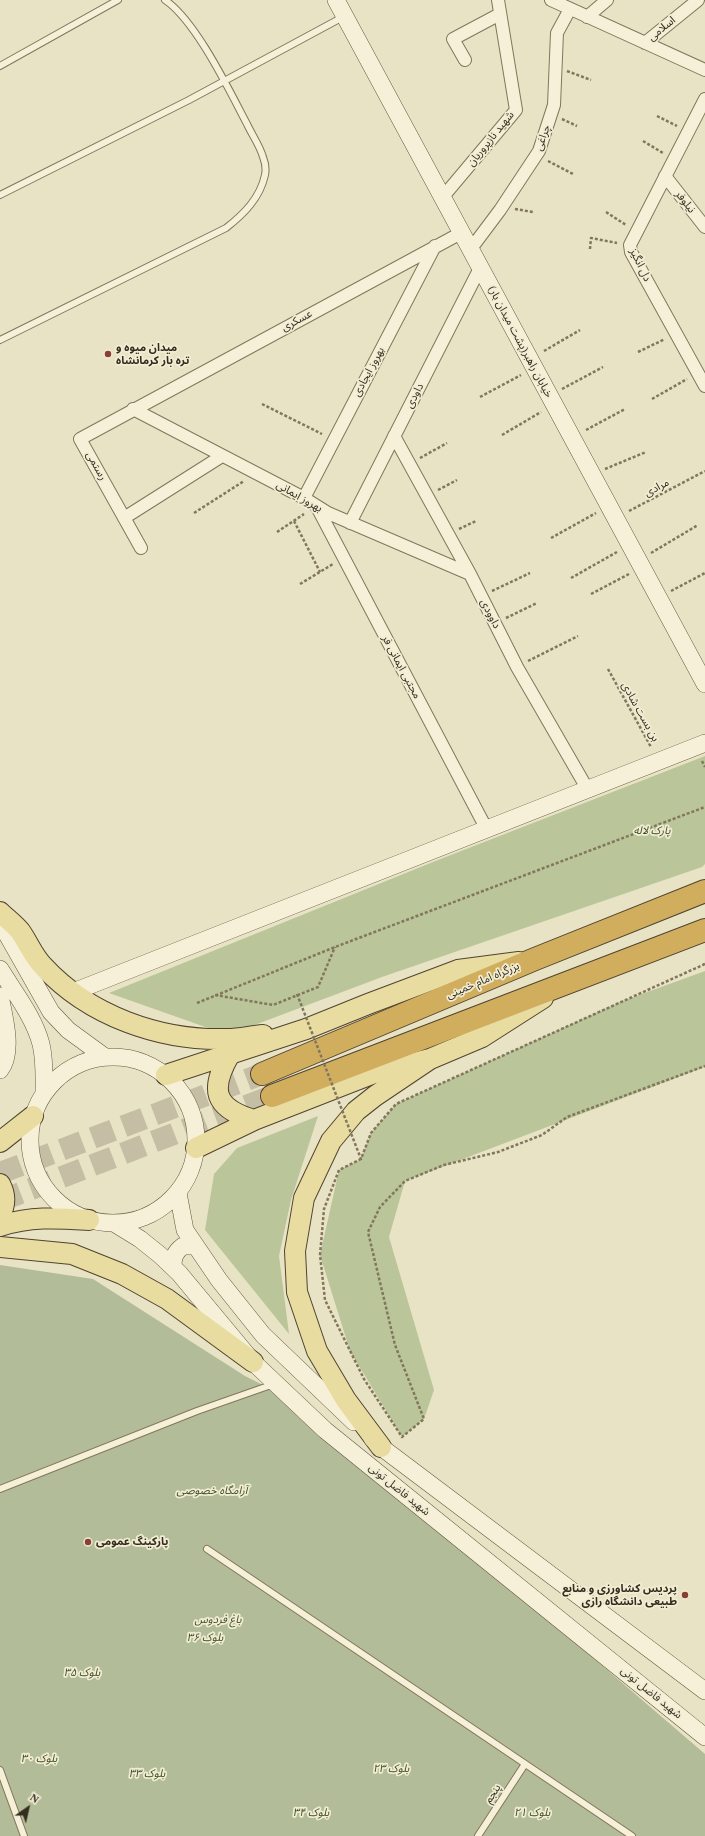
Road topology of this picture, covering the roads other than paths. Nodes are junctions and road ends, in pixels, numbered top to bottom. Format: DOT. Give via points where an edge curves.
graph roads {
  1 [pos="118,0"];
  2 [pos="165,0"];
  3 [pos="336,0"];
  4 [pos="498,0"];
  5 [pos="551,0"];
  6 [pos="607,0"];
  7 [pos="698,0"];
  8 [pos="570,9"];
  9 [pos="500,14"];
  10 [pos="344,17"];
  11 [pos="587,17"];
  12 [pos="645,43"];
  13 [pos="465,60"];
  14 [pos="0,66"];
  15 [pos="705,70"];
  16 [pos="224,81"];
  17 [pos="705,99"];
  18 [pos="665,176"];
  19 [pos="0,195"];
  20 [pos="442,198"];
  21 [pos="705,227"];
  22 [pos="461,233"];
  23 [pos="434,246"];
  24 [pos="470,250"];
  25 [pos="480,268"];
  26 [pos="0,340"];
  27 [pos="705,386"];
  28 [pos="133,409"];
  29 [pos="394,436"];
  30 [pos="222,456"];
  31 [pos="304,498"];
  32 [pos="317,507"];
  33 [pos="124,518"];
  34 [pos="350,523"];
  35 [pos="141,548"];
  36 [pos="470,574"];
  37 [pos="705,684"];
  38 [pos="705,743"];
  39 [pos="588,790"];
  40 [pos="486,828"];
  41 [pos="703,890"];
  42 [pos="0,912"];
  43 [pos="0,922"];
  44 [pos="705,930"];
  45 [pos="535,959"];
  46 [pos="0,969"];
  47 [pos="565,984"];
  48 [pos="72,992"];
  49 [pos="0,996"];
  50 [pos="306,1030"];
  51 [pos="230,1054"];
  52 [pos="105,1057"];
  53 [pos="430,1059"];
  54 [pos="0,1070"];
  55 [pos="262,1074"];
  56 [pos="166,1075"];
  57 [pos="44,1094"];
  58 [pos="272,1096"];
  59 [pos="33,1116"];
  60 [pos="254,1120"];
  61 [pos="0,1142"];
  62 [pos="196,1148"];
  63 [pos="0,1184"];
  64 [pos="178,1193"];
  65 [pos="0,1215"];
  66 [pos="89,1220"];
  67 [pos="114,1223"];
  68 [pos="0,1226"];
  69 [pos="196,1246"];
  70 [pos="0,1247"];
  71 [pos="173,1267"];
  72 [pos="253,1362"];
  73 [pos="275,1384"];
  74 [pos="381,1448"];
  75 [pos="0,1489"];
  76 [pos="207,1549"];
  77 [pos="705,1691"];
  78 [pos="705,1737"];
  79 [pos="525,1764"];
  80 [pos="0,1770"];
  81 [pos="24,1836"];
  82 [pos="478,1836"];
  83 [pos="632,1836"];
  1 -- 14 [label="lane"];
  2 -- 16 [label="lane" via="172,4 195,33"];
  3 -- 10 [label="main road, خیابان راهبر(پشت میدان بار)"];
  4 -- 9 [label="street, شهید نازپروریان"];
  5 -- 8 [label="street"];
  6 -- 11 [label="street"];
  7 -- 12 [label="street, اسلامی"];
  8 -- 11 [label="street"];
  8 -- 24 [label="street, چراغی" via="557,33 554,105 537,155"];
  9 -- 13 [label="street" via="453,39"];
  9 -- 20 [label="street, شهید نازپروریان" via="516,110"];
  10 -- 16 [label="lane"];
  10 -- 20 [label="main road, خیابان راهبر(پشت میدان بار)"];
  11 -- 12 [label="street"];
  12 -- 15 [label="street"];
  16 -- 19 [label="lane"];
  16 -- 26 [label="lane" via="264,157 265,174 260,190 251,205 226,228"];
  17 -- 18 [label="street, دل انگیز"];
  18 -- 21 [label="street, نیلوفر"];
  18 -- 27 [label="street, دل انگیز" via="630,245 631,252"];
  20 -- 22 [label="main road, خیابان راهبر(پشت میدان بار)"];
  22 -- 23 [label="street, عسکری"];
  22 -- 24 [label="main road, خیابان راهبر(پشت میدان بار)"];
  23 -- 28 [label="street, عسکری"];
  23 -- 31 [label="street, بهروز ایجادی"];
  24 -- 25 [label="main road, خیابان راهبر(پشت میدان بار)"];
  25 -- 29 [label="street, داودی"];
  25 -- 37 [label="main road, خیابان راهبر(پشت میدان بار)"];
  28 -- 30 [label="street, بهروز ایمانی"];
  28 -- 33 [label="street, رستمی" via="80,439"];
  29 -- 34 [label="street, داودی"];
  29 -- 36 [label="street, داوودی"];
  30 -- 31 [label="street, بهروز ایمانی"];
  30 -- 33 [label="street"];
  31 -- 32 [label="street, بهروز ایمانی"];
  32 -- 34 [label="street, بهروز ایمانی"];
  32 -- 40 [label="street, مجتبی ایمانی فر"];
  33 -- 35 [label="street, رستمی"];
  34 -- 36 [label="street, بهروز ایمانی"];
  36 -- 39 [label="street, داوودی" via="517,667"];
  38 -- 39 [label="main road"];
  39 -- 40 [label="main road"];
  40 -- 48 [label="main road"];
  41 -- 45 [label="highway, بزرگراه امام خمینی"];
  42 -- 48 [label="main road" via="19,930 42,966"];
  43 -- 52 [label="main road" via="51,1012 68,1030"];
  44 -- 47 [label="highway"];
  45 -- 50 [label="main road" via="458,970"];
  45 -- 55 [label="highway, بزرگراه امام خمینی"];
  46 -- 57 [label="main road" via="32,1022 40,1044 44,1068"];
  47 -- 53 [label="main road" via="482,1037"];
  47 -- 58 [label="highway"];
  48 -- 50 [label="main road" via="104,1012 139,1026 178,1036 227,1039"];
  49 -- 54 [label="main road" via="7,1036 4,1066"];
  50 -- 51 [label="main road"];
  51 -- 56 [label="main road"];
  51 -- 60 [label="main road" via="218,1078 217,1087 223,1103 236,1115"];
  52 -- 56 [label="main road" via="127,1058 148,1064"];
  52 -- 57 [label="main road" via="81,1063 60,1075"];
  53 -- 60 [label="main road" via="377,1072"];
  53 -- 74 [label="main road" via="356,1111 331,1141 304,1198 295,1251 297,1292 317,1351 346,1400"];
  56 -- 62 [label="main road" via="184,1096 195,1121"];
  57 -- 59 [label="main road"];
  59 -- 61 [label="main road"];
  59 -- 66 [label="main road" via="30,1141 34,1167 51,1195 66,1208"];
  60 -- 62 [label="main road"];
  62 -- 64 [label="main road" via="190,1172"];
  63 -- 65 [label="main road" via="4,1192 5,1206"];
  64 -- 67 [label="main road" via="160,1209 138,1220"];
  64 -- 69 [label="main road, شهید فاضل تونی" via="185,1230"];
  66 -- 67 [label="main road"];
  66 -- 68 [label="main road" via="45,1217 19,1220"];
  67 -- 71 [label="main road, شهید فاضل تونی" via="140,1239"];
  69 -- 71 [label="main road" via="183,1246 178,1249 174,1255"];
  69 -- 74 [label="main road, شهید فاضل تونی" via="219,1280 263,1334"];
  70 -- 72 [label="main road" via="72,1254 122,1274 167,1298"];
  71 -- 72 [label="main road, شهید فاضل تونی"];
  72 -- 73 [label="main road, شهید فاضل تونی"];
  73 -- 75 [label="lane" via="197,1411"];
  73 -- 78 [label="main road, شهید فاضل تونی" via="325,1430"];
  74 -- 77 [label="main road, شهید فاضل تونی"];
  76 -- 79 [label="lane"];
  79 -- 82 [label="lane, پنجم"];
  79 -- 83 [label="lane"];
  80 -- 81 [label="lane"];
}
